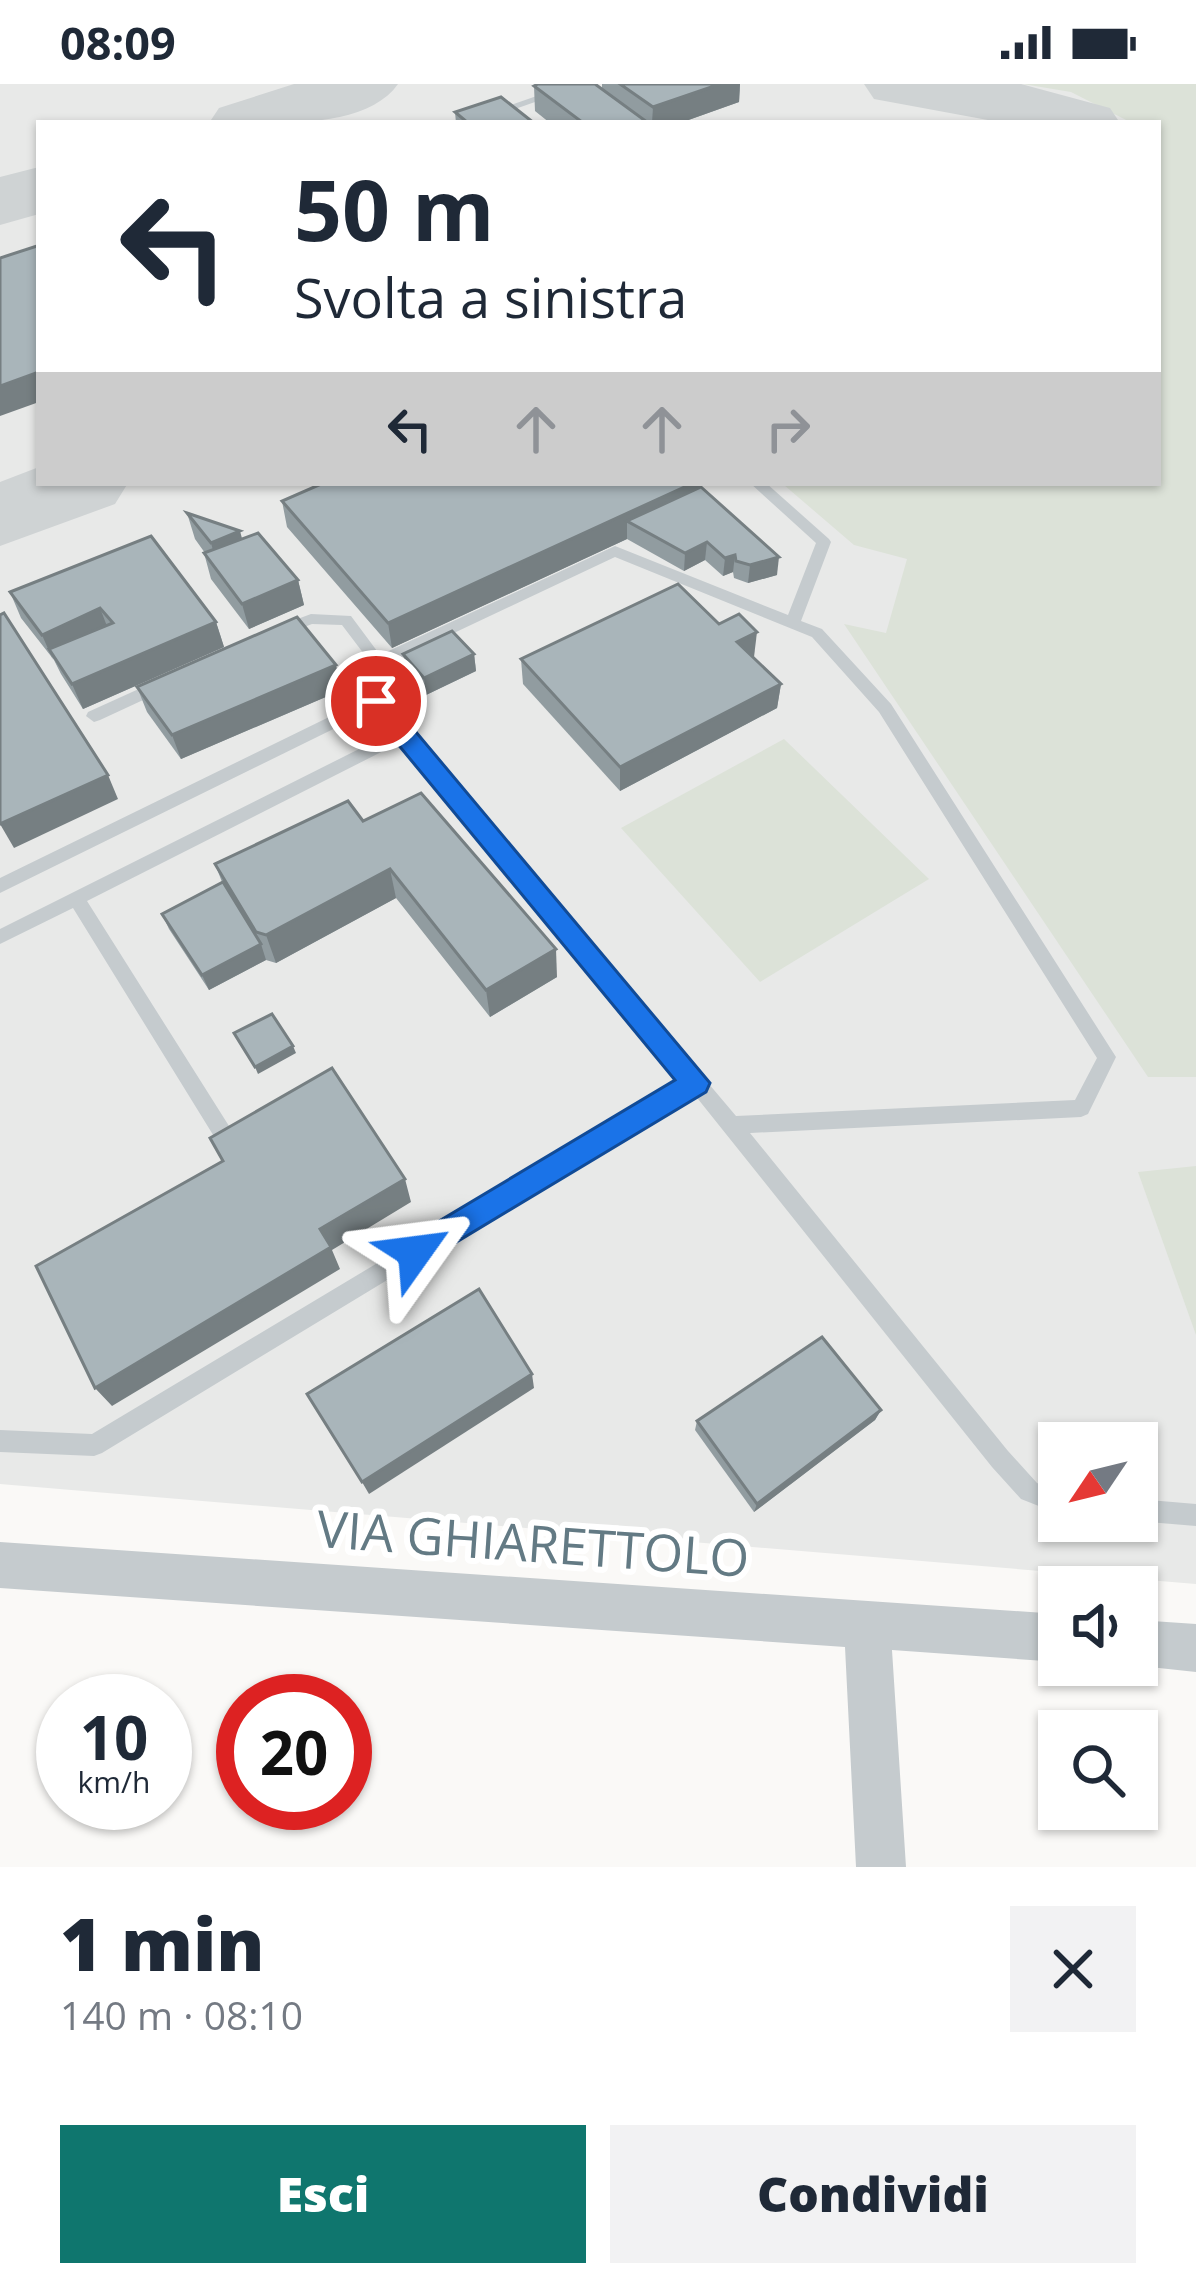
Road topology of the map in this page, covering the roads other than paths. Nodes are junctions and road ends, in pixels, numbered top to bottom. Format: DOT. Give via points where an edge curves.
graph roads {
  1 [pos="581,84"];
  2 [pos="473,120"];
  3 [pos="761,486"];
  4 [pos="792,624"];
  5 [pos="263,638"];
  6 [pos="376,663"];
  7 [pos="178,677"];
  8 [pos="376,701"];
  9 [pos="94,716"];
  10 [pos="405,733"];
  11 [pos="0,886"];
  12 [pos="76,899"];
  13 [pos="0,938"];
  14 [pos="695,1083"];
  15 [pos="732,1125"];
  16 [pos="222,1132"];
  17 [pos="0,1442"];
  18 [pos="1038,1494"];
  19 [pos="1158,1512"];
  20 [pos="1196,1515"];
  21 [pos="0,1565"];
  22 [pos="867,1624"];
  23 [pos="1038,1636"];
  24 [pos="1158,1645"];
  25 [pos="1196,1648"];
  26 [pos="881,1867"];
  1 -- 2 [label="lane"];
  3 -- 4 [label="lane" via="824,542"];
  4 -- 6 [label="lane" via="615,551"];
  4 -- 15 [label="lane" via="817,634 885,708 1107,1057 1081,1108"];
  5 -- 6 [label="lane" via="311,619 346,620"];
  6 -- 8 [label="lane" via="386,690"];
  7 -- 9 [label="lane"];
  8 -- 10 [label="lane"];
  8 -- 11 [label="lane"];
  10 -- 12 [label="lane"];
  10 -- 14 [label="lane"];
  12 -- 13 [label="lane"];
  12 -- 16 [label="lane"];
  14 -- 15 [label="lane"];
  14 -- 17 [label="lane" via="94,1445"];
  15 -- 18 [label="lane" via="1000,1459"];
  19 -- 20 [label="lane"];
  21 -- 22 [label="street, VIA GHIARETTOLO"];
  22 -- 23 [label="street, VIA GHIARETTOLO"];
  22 -- 26 [label="street"];
  24 -- 25 [label="street"];
}
